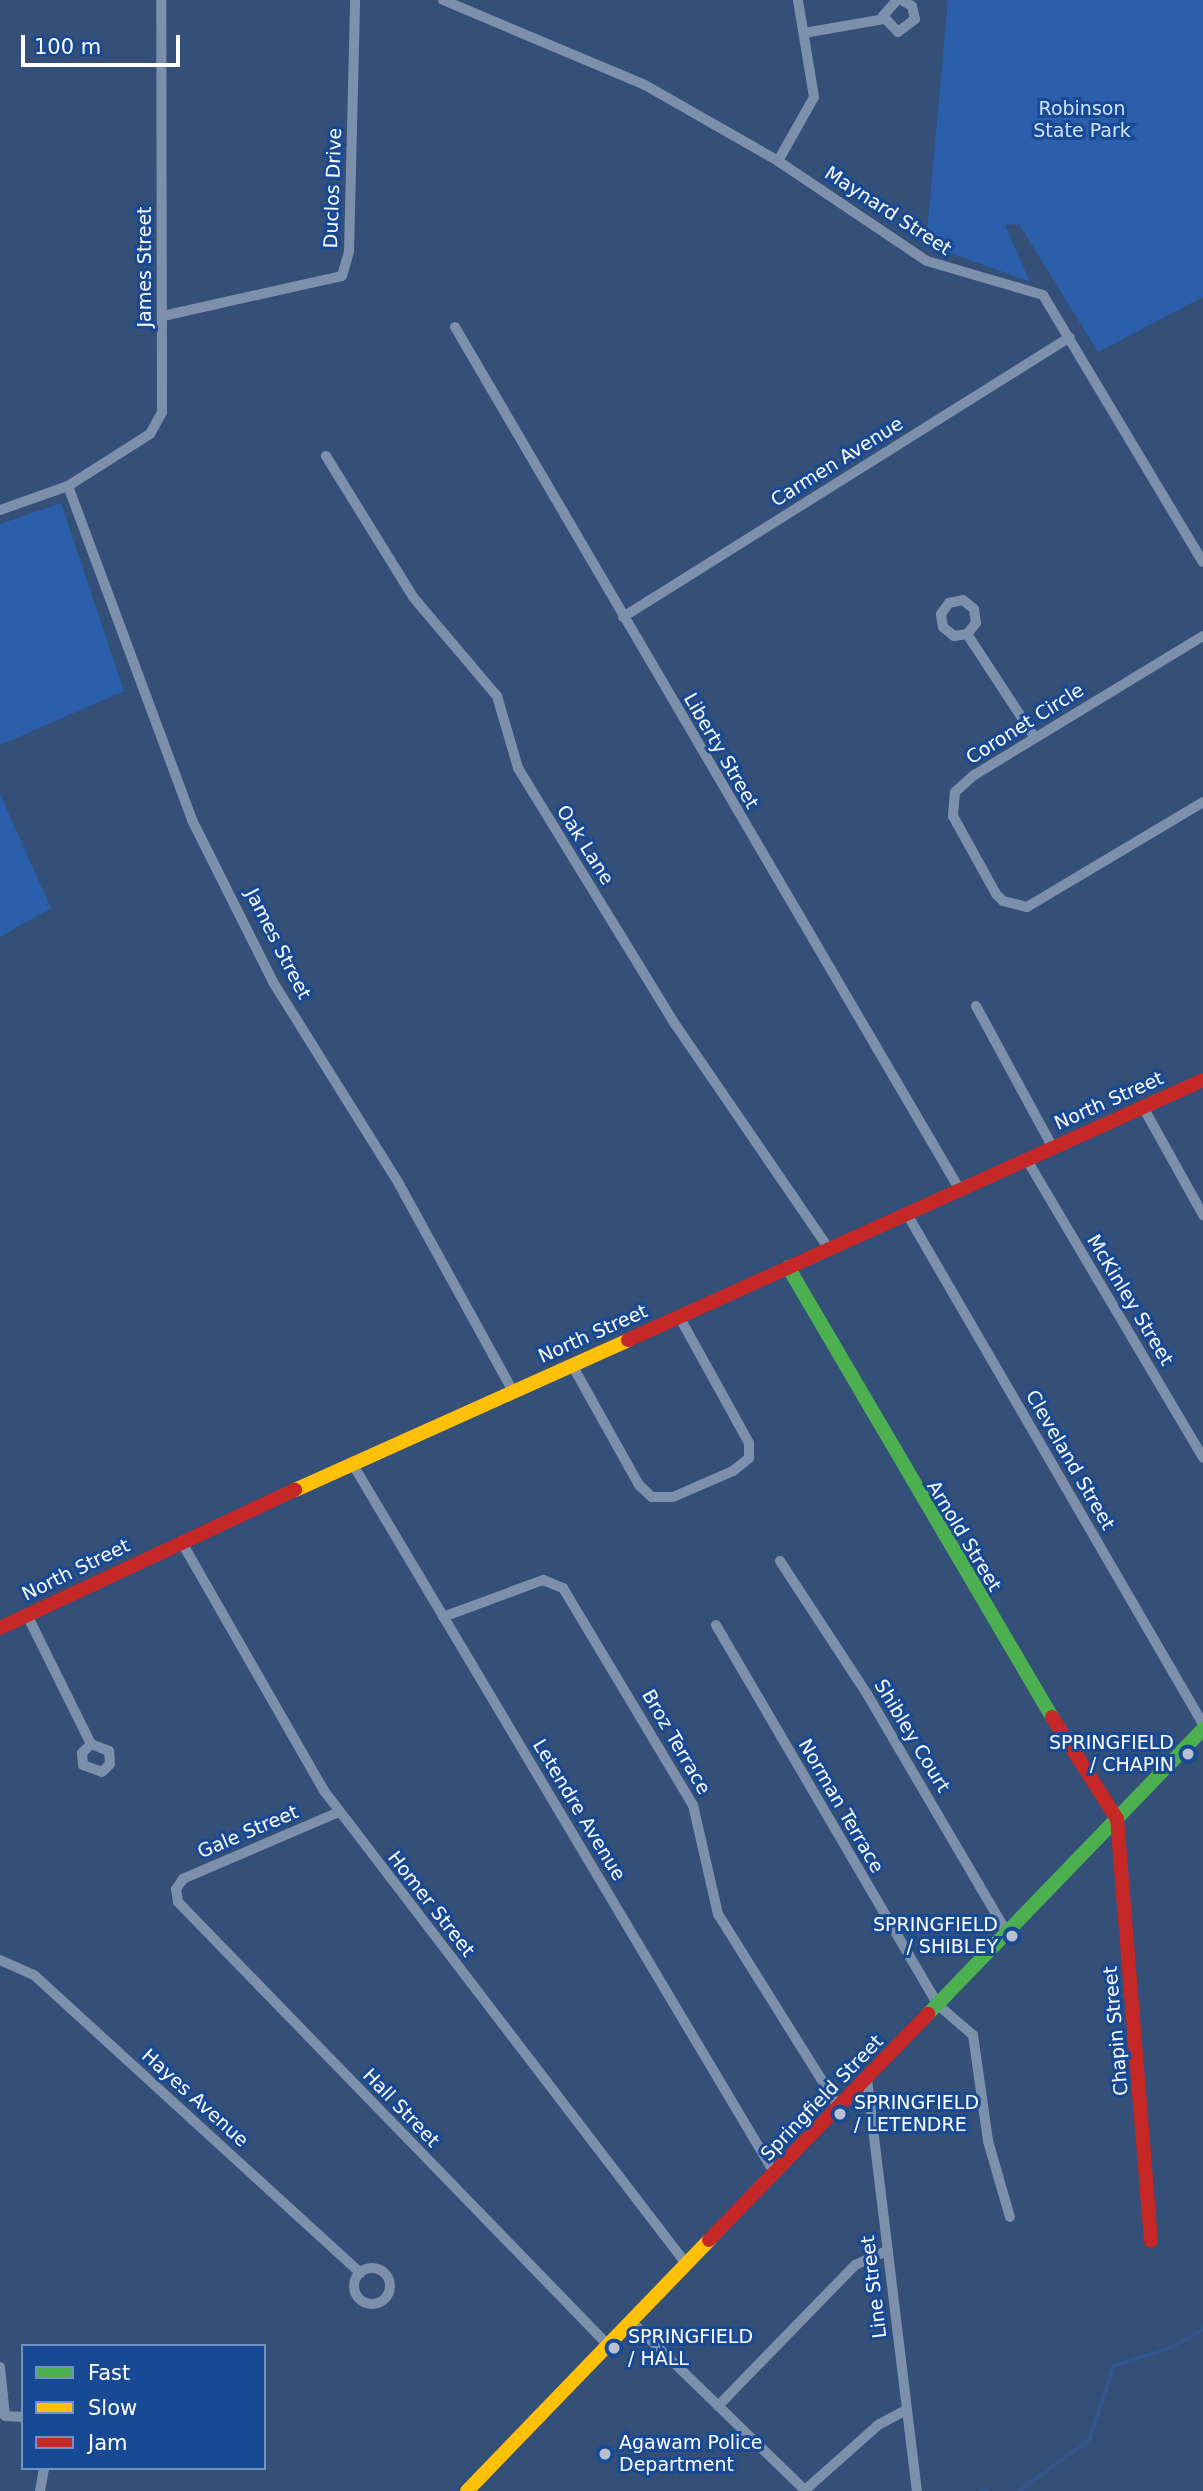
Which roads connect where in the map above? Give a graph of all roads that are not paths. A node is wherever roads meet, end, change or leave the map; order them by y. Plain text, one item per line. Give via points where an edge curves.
1 (161, 0) edge
2 (355, 0) edge
3 (443, 0) edge
4 (798, 0) edge
5 (899, 0) edge
6 (884, 19) junction
7 (804, 33) junction
8 (778, 161) junction
9 (163, 316) junction
10 (455, 327) dead end
11 (1070, 337) junction
12 (326, 456) dead end
13 (68, 486) junction
14 (0, 510) edge
15 (1203, 562) edge
16 (623, 617) junction
17 (967, 634) dead end
18 (1203, 636) edge
19 (1035, 738) junction
20 (1203, 802) edge
21 (976, 1006) dead end
22 (1203, 1080) edge
23 (1143, 1107) junction
24 (1053, 1148) junction
25 (1027, 1160) junction
26 (960, 1190) junction
27 (907, 1214) junction
28 (1203, 1215) edge
29 (829, 1249) junction
30 (788, 1267) junction
31 (679, 1316) junction
32 (572, 1365) junction
33 (513, 1391) junction
34 (1203, 1458) edge
35 (352, 1463) junction
36 (181, 1541) junction
37 (780, 1561) dead end
38 (27, 1615) junction
39 (443, 1617) junction
40 (716, 1625) dead end
41 (0, 1628) edge
42 (1203, 1727) edge
43 (90, 1744) dead end
44 (339, 1812) junction
45 (1117, 1819) junction
46 (176, 1889) joint
47 (1007, 1933) junction
48 (0, 1960) edge
49 (938, 2005) junction
50 (867, 2079) junction
51 (839, 2108) junction
52 (775, 2174) junction
53 (1010, 2217) dead end
54 (1151, 2241) dead end
55 (888, 2250) junction
56 (687, 2265) junction
57 (360, 2273) dead end
58 (632, 2322) junction
59 (609, 2346) junction
60 (0, 2367) edge
61 (718, 2406) junction
62 (906, 2410) junction
63 (2, 2411) edge
64 (21, 2417) edge
65 (44, 2470) edge
66 (40, 2491) edge
67 (467, 2491) edge
68 (805, 2491) edge
69 (917, 2491) edge

1 - 9 street, James Street
2 - 9 street, Duclos Drive via 349,251 342,276
3 - 8 street, Maynard Street via 632,78
4 - 7 street
5 - 6 street via 886,6
5 - 6 street via 914,9 912,25 898,32
6 - 7 street
7 - 8 street via 814,97
8 - 11 street, Maynard Street via 927,261 1043,295
9 - 13 street, James Street via 162,412 150,434
10 - 16 street, Liberty Street
11 - 15 street, Maynard Street
11 - 16 street, Carmen Avenue
12 - 29 street, Oak Lane via 413,597 488,682 509,723 518,768 675,1024
13 - 14 street, James Street
13 - 33 street, James Street via 192,820 273,982 399,1184
16 - 26 street, Liberty Street
17 - 19 street
18 - 19 street, Coronet Circle
19 - 20 street, Coronet Circle via 974,775 955,792 953,802 953,816 971,852 996,894 1014,906 1034,905
21 - 24 street
22 - 23 main road, North Street
23 - 24 main road, North Street
23 - 28 street
24 - 25 main road, North Street
25 - 26 main road, North Street
25 - 34 street, McKinley Street
26 - 27 main road, North Street
27 - 29 main road, North Street
27 - 42 street, Cleveland Street
29 - 30 main road, North Street
30 - 31 main road, North Street
30 - 45 main road, Arnold Street via 1005,1643
31 - 32 main road, North Street
31 - 32 street via 749,1443 749,1458 733,1471 673,1497 652,1497
32 - 33 main road, North Street
33 - 35 main road, North Street
35 - 36 main road, North Street
35 - 39 street, Letendre Avenue
36 - 38 main road, North Street
36 - 44 street, Homer Street
37 - 47 street, Shibley Court via 867,1694
38 - 41 main road, North Street
38 - 43 street
39 - 51 street, Broz Terrace via 543,1580 563,1587 693,1805 718,1914
39 - 52 street, Letendre Avenue
40 - 49 street, Norman Terrace
42 - 45 main road, Springfield Street
44 - 46 street, Gale Street via 183,1879
44 - 56 street, Homer Street
45 - 47 main road, Springfield Street
45 - 54 main road, Chapin Street
46 - 59 street, Hall Street via 187,1914
47 - 49 main road, Springfield Street
48 - 57 street, Hayes Avenue via 34,1975
49 - 50 main road, Springfield Street
49 - 53 street, Norman Terrace via 975,2040 988,2141
50 - 51 main road, Springfield Street
50 - 55 street, Line Street
51 - 52 main road, Springfield Street
52 - 56 main road, Springfield Street
55 - 61 street via 855,2265
55 - 62 street, Line Street
56 - 58 main road, Springfield Street
58 - 59 main road, Springfield Street
58 - 61 street
59 - 67 main road, Springfield Street
60 - 63 street
61 - 68 street
62 - 68 street via 878,2424
62 - 69 street, Line Street
63 - 64 street via 5,2416
65 - 66 street

